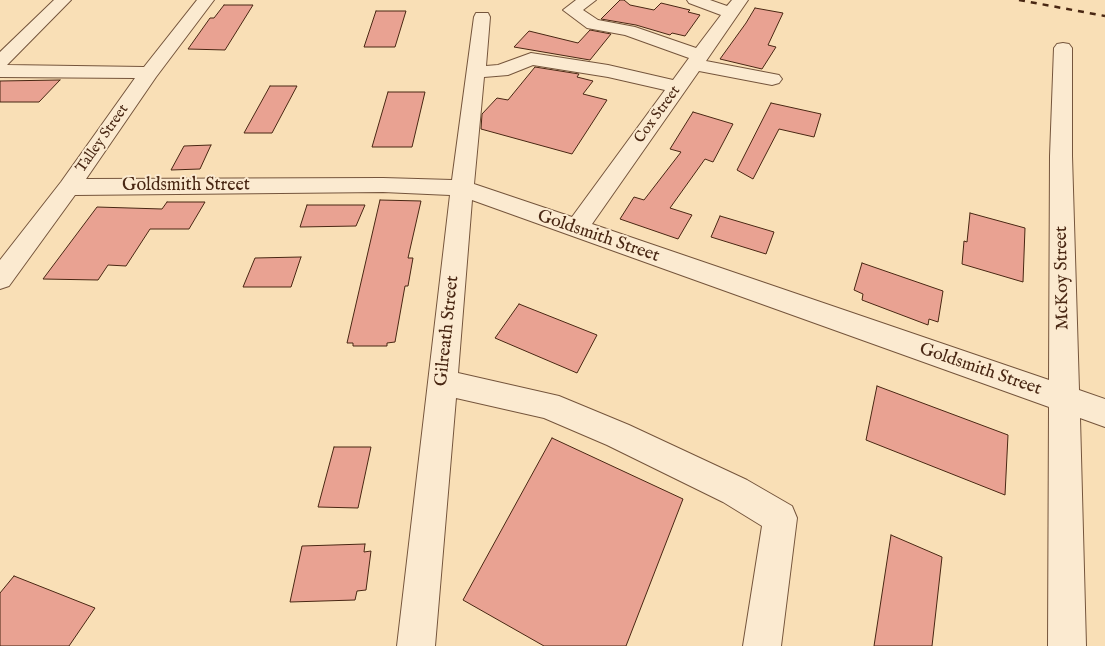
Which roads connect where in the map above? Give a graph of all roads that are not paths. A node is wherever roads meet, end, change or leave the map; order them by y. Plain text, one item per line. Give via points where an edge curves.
1 (63, 0) edge
2 (206, 0) edge
3 (588, 0) edge
4 (695, 0) edge
5 (735, 6) edge
6 (482, 17) dead end
7 (1063, 48) dead end
8 (697, 60) junction
9 (0, 62) edge
10 (0, 71) edge
11 (476, 72) junction
12 (149, 73) junction
13 (772, 78) dead end
14 (678, 87) junction
15 (70, 187) junction
16 (462, 188) junction
17 (576, 230) junction
18 (0, 279) edge
19 (442, 385) junction
20 (1066, 399) junction
21 (1105, 413) edge
22 (416, 646) edge
23 (762, 646) edge
24 (1067, 646) edge

1 - 9 street
2 - 12 street, Talley Street
3 - 8 street via 571,10 593,24 629,31
4 - 5 street
5 - 8 street, Cox Street
6 - 11 street, Gilreath Street
7 - 20 street, McKoy Street via 1061,156
8 - 13 street
8 - 14 street, Cox Street
10 - 12 street
11 - 14 street via 501,71 531,59 608,71
11 - 16 street, Gilreath Street
12 - 15 street, Talley Street
14 - 17 street, Cox Street
15 - 16 street, Goldsmith Street via 383,185
15 - 18 street, Talley Street
16 - 17 street, Goldsmith Street
16 - 19 street, Gilreath Street
17 - 20 street, Goldsmith Street
19 - 22 street, Gilreath Street
19 - 23 street via 462,386 548,405 735,491 780,518
20 - 21 street, Goldsmith Street
20 - 24 street, McKoy Street

